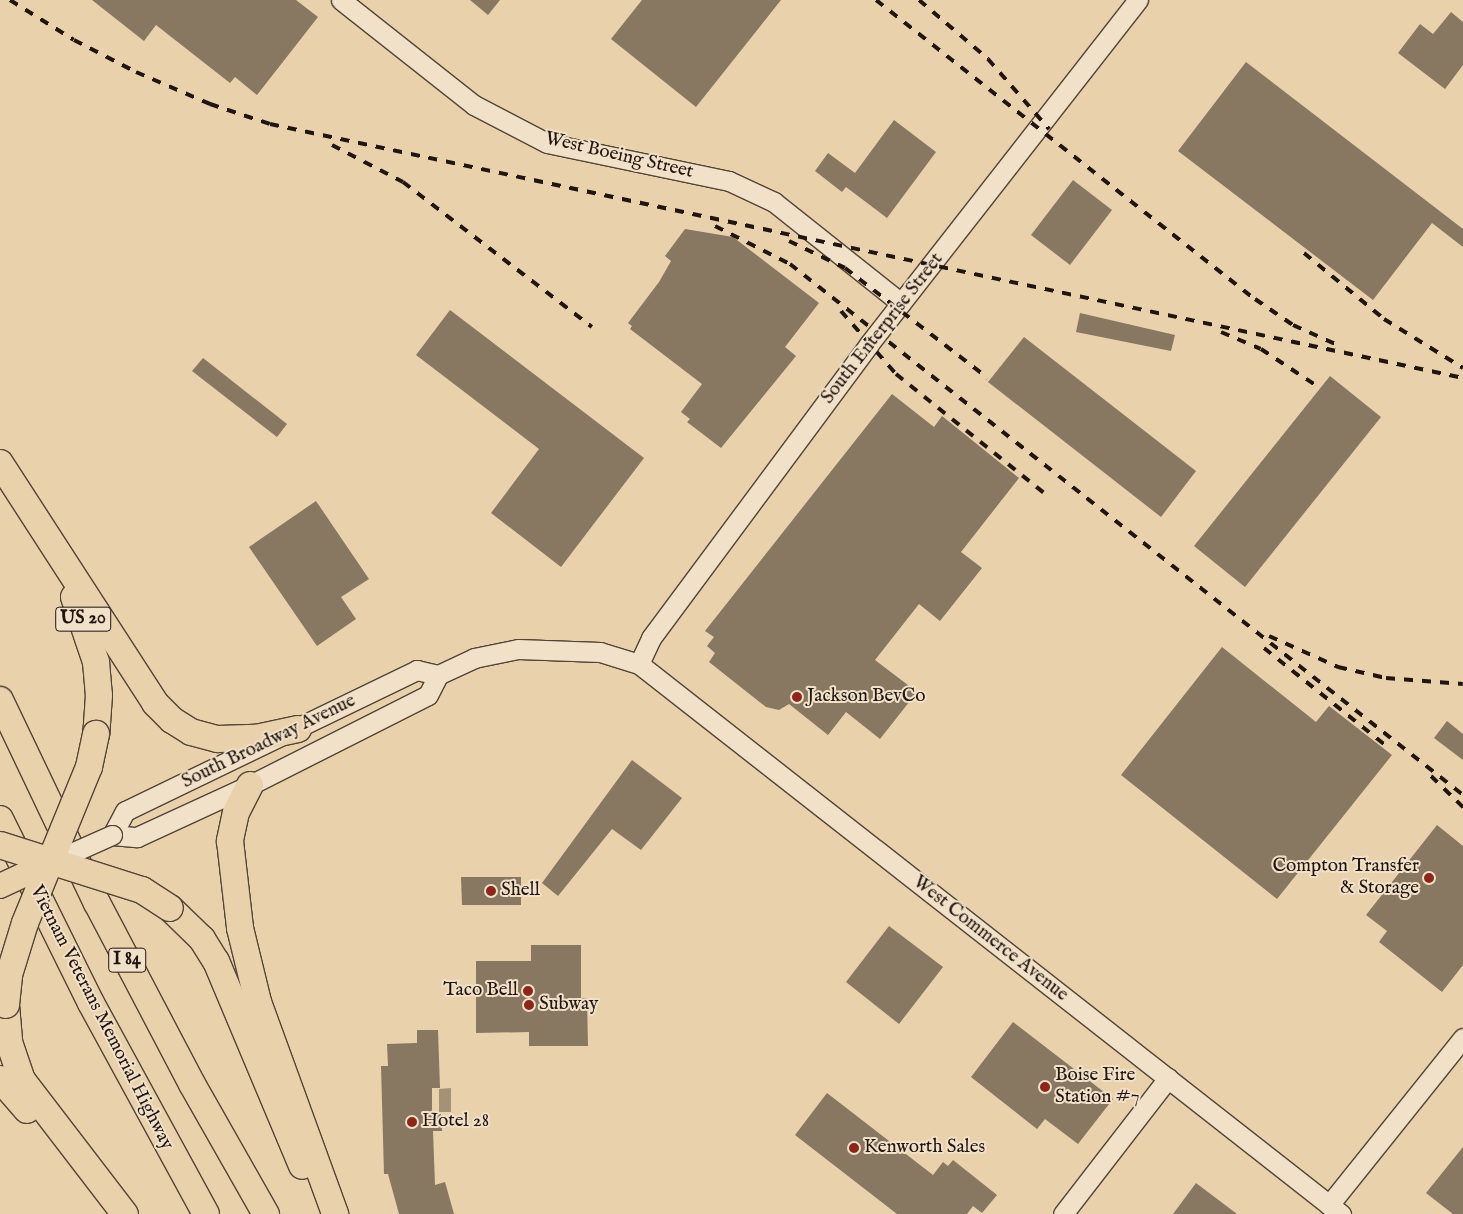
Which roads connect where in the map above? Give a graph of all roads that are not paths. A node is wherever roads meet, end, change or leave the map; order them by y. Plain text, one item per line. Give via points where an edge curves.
1 (341, 0) edge
2 (1138, 0) edge
3 (901, 303) junction
4 (0, 463) edge
5 (34, 513) junction
6 (639, 664) junction
7 (438, 675) junction
8 (0, 700) edge
9 (298, 729) junction
10 (250, 785) junction
11 (0, 819) edge
12 (112, 835) junction
13 (0, 845) edge
14 (49, 863) junction
15 (0, 886) edge
16 (1463, 1038) edge
17 (1168, 1078) junction
18 (0, 1079) edge
19 (1335, 1210) edge
20 (119, 1214) edge
21 (125, 1214) edge
22 (206, 1214) edge
23 (266, 1214) edge
24 (325, 1214) edge
25 (335, 1214) edge
26 (1063, 1214) edge

1 - 3 street, West Boeing Street via 474,105 547,142 729,181 774,202
2 - 3 street, South Enterprise Street
3 - 6 street, South Enterprise Street via 651,638
4 - 5 highway, US 20
5 - 9 highway via 155,703 172,720 191,732 218,739 256,738
5 - 14 highway, US 20, bridge via 89,632 99,695 89,767
6 - 7 street via 600,652 518,648 474,658
6 - 17 street, West Commerce Avenue
7 - 9 street, South Broadway Avenue via 417,670
7 - 10 street, South Broadway Avenue via 428,694
8 - 23 highway, I 84 via 97,902 192,1084
9 - 12 street, South Broadway Avenue via 125,811
10 - 12 street, South Broadway Avenue via 137,836
10 - 25 highway via 236,812 230,841 240,928 258,1002
11 - 22 highway, Vietnam Veterans Memorial Highway / I 84 via 91,1003
12 - 14 street, South Broadway Avenue, bridge
13 - 14 highway, bridge
14 - 15 main road, South Broadway Avenue, bridge
14 - 21 highway, bridge via 9,975 6,1006 9,1042 22,1080
14 - 24 highway, bridge via 142,890 170,908 202,939 216,961 298,1160
16 - 19 street
17 - 19 street, West Commerce Avenue
17 - 26 street
18 - 20 highway

